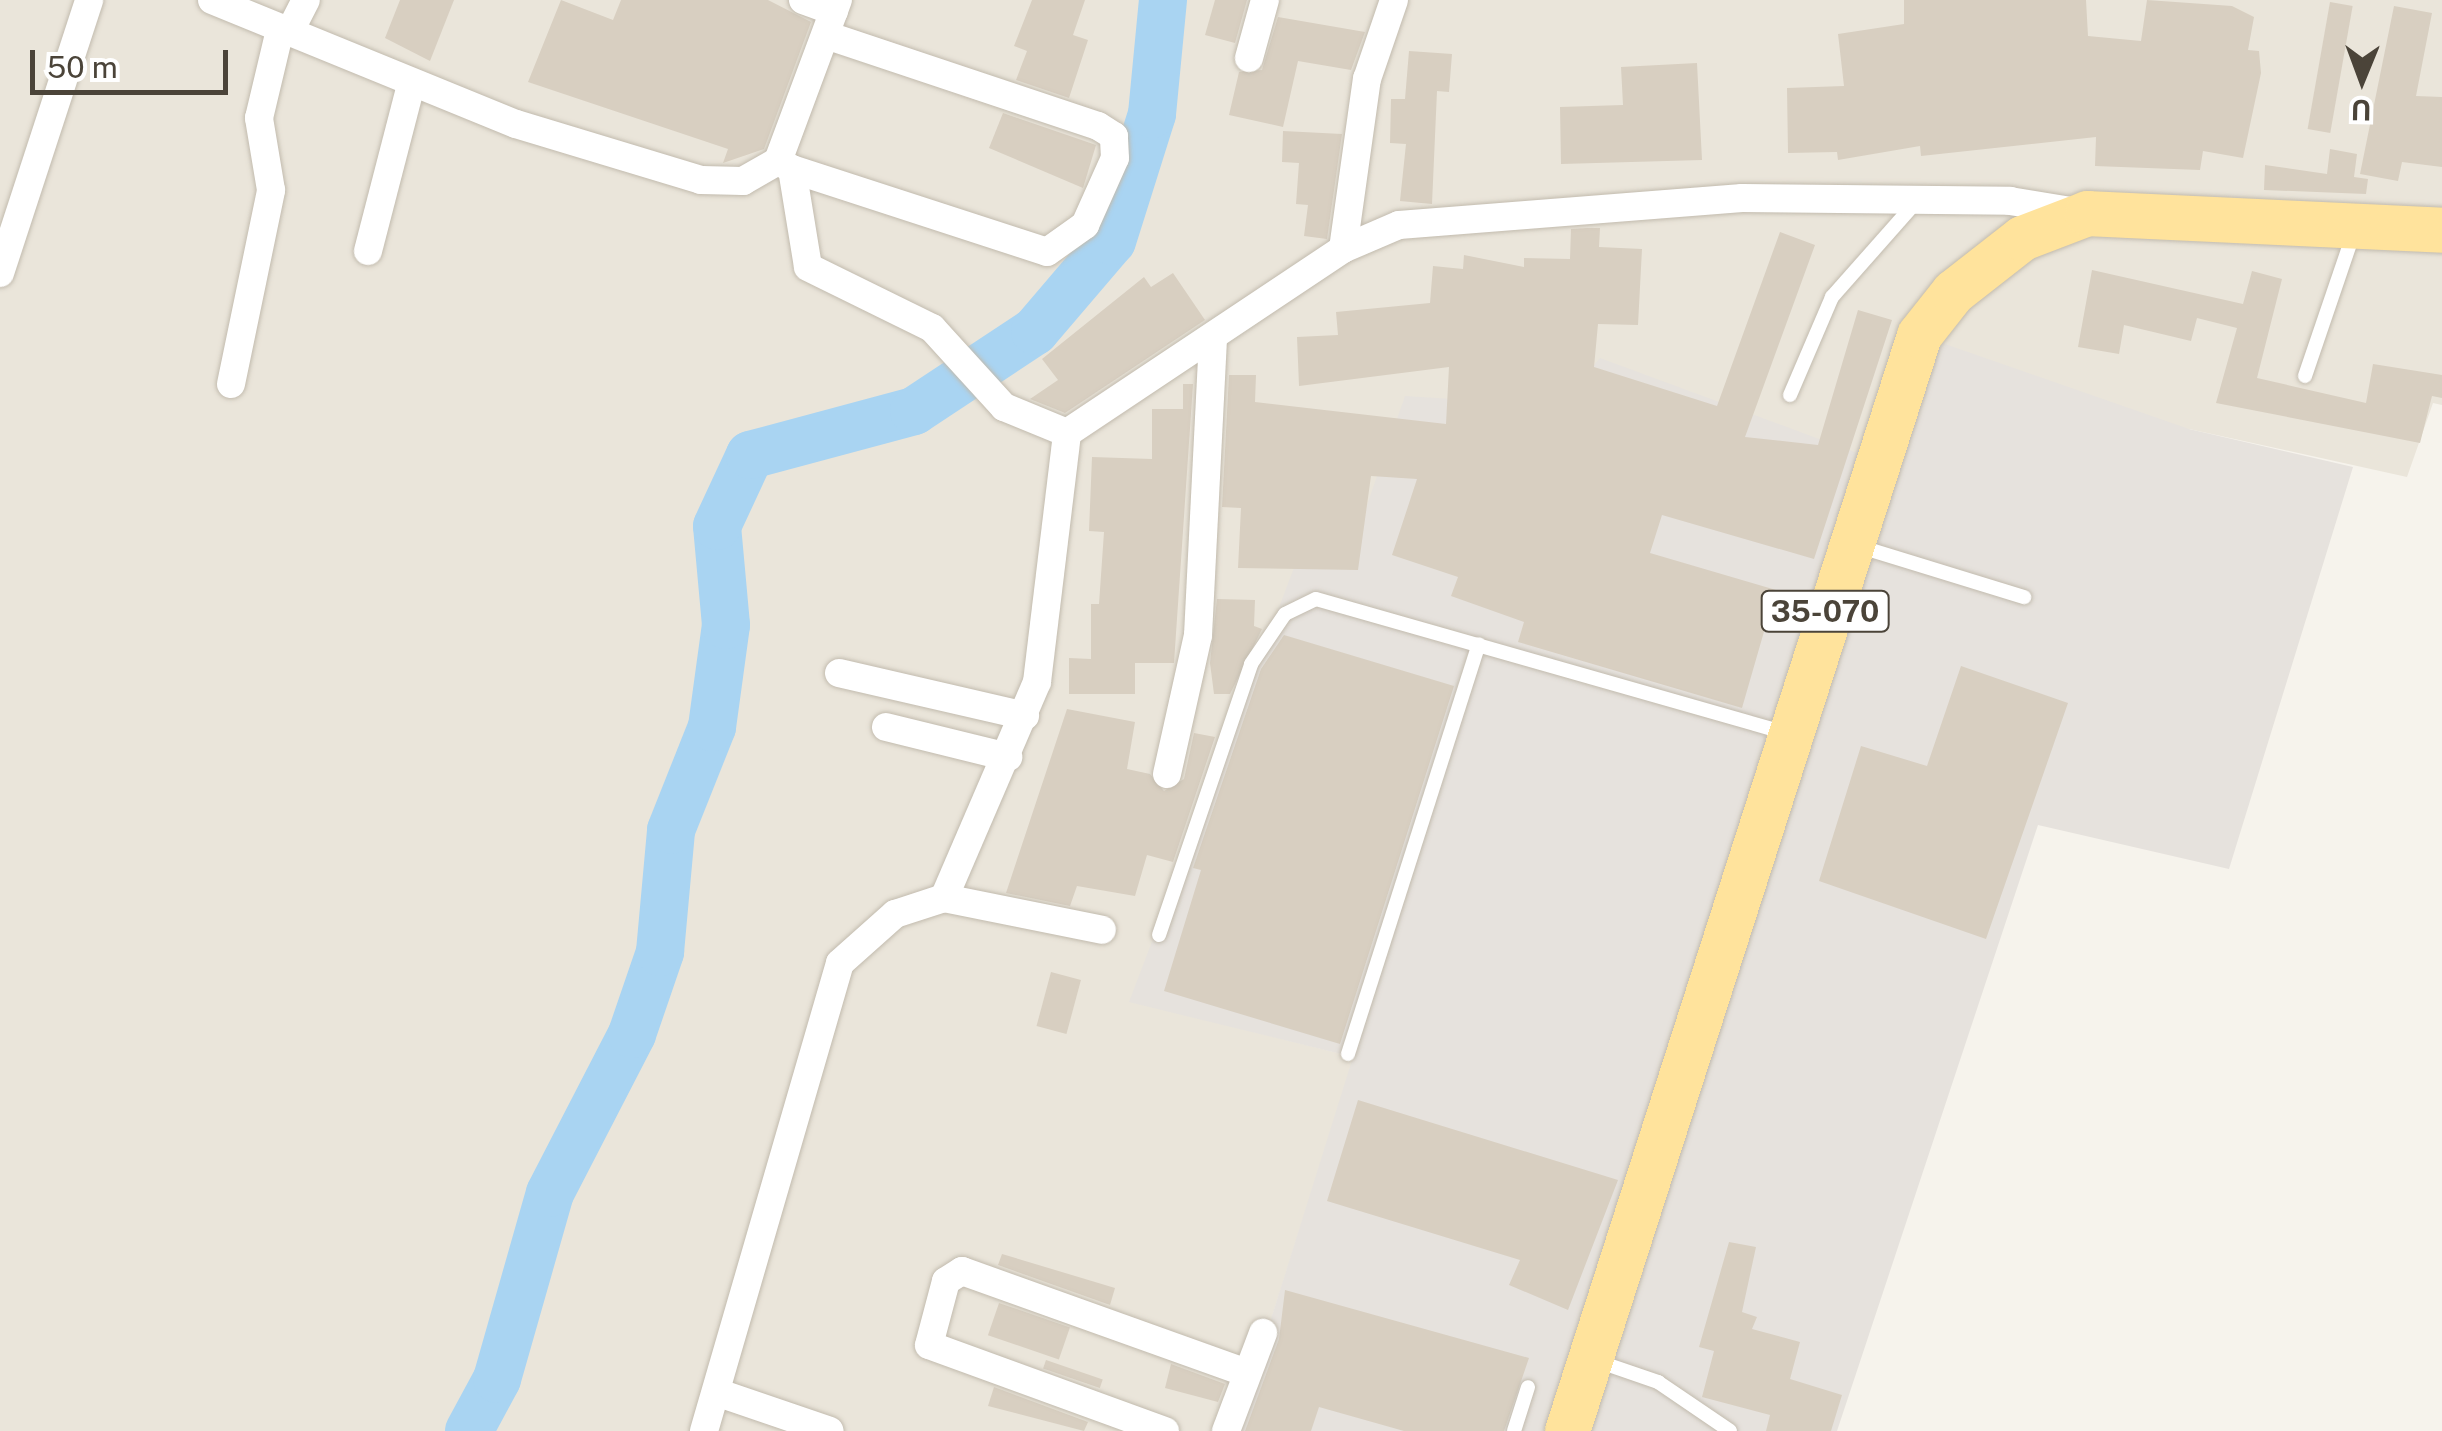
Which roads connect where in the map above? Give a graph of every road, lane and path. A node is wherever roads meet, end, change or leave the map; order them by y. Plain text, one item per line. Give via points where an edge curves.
1 (88, 0) edge
2 (212, 0) edge
3 (306, 0) edge
4 (803, 0) edge
5 (1265, 0) edge
6 (1394, 0) edge
7 (832, 15) edge
8 (284, 32) junction
9 (1250, 58) dead end
10 (411, 86) junction
11 (785, 165) junction
12 (1920, 198) junction
13 (2088, 213) junction
14 (2442, 230) edge
15 (2355, 231) junction
16 (1343, 249) junction
17 (368, 251) dead end
18 (0, 273) edge
19 (1213, 340) junction
20 (2304, 376) dead end
21 (231, 384) dead end
22 (1790, 395) dead end
23 (1067, 433) junction
24 (1848, 544) junction
25 (2024, 597) dead end
26 (1479, 644) junction
27 (838, 672) dead end
28 (1024, 716) junction
29 (886, 727) dead end
30 (1785, 732) junction
31 (1008, 757) junction
32 (1167, 774) dead end
33 (944, 898) junction
34 (1102, 930) dead end
35 (1160, 935) dead end
36 (1348, 1054) dead end
37 (1263, 1333) dead end
38 (1592, 1359) junction
39 (1247, 1373) junction
40 (1528, 1387) dead end
41 (716, 1392) junction
42 (704, 1431) edge
43 (830, 1431) edge
44 (1165, 1431) edge
45 (1226, 1431) edge
46 (1514, 1431) edge
47 (1568, 1431) edge
48 (1730, 1431) edge

1 - 18 street
2 - 8 street
3 - 8 street
4 - 7 street
5 - 9 street
6 - 16 street via 1368,75
7 - 11 street
7 - 11 street via 1098,126 1114,136 1115,158 1085,225 1047,252
8 - 10 street
8 - 21 street via 259,118 271,190
10 - 11 street via 701,180 743,180
10 - 17 street
11 - 23 street via 808,267 932,328 1004,407
12 - 13 street
12 - 16 street via 1474,214 1399,225
12 - 22 lane via 1832,297
13 - 15 main road, 35-070 via 2148,210
13 - 24 main road, 35-070 via 2022,238 1952,292 1919,335
14 - 15 main road, 35-070
15 - 20 lane
16 - 19 street
19 - 23 street
19 - 32 street via 1198,634
23 - 28 street via 1045,642
24 - 25 lane
24 - 30 main road, 35-070
26 - 30 lane
26 - 35 lane via 1316,599 1285,614 1251,664
26 - 36 lane
27 - 28 street
28 - 31 street
29 - 31 street
30 - 38 main road, 35-070
31 - 33 street
33 - 34 street
33 - 41 street via 882,922 840,963
37 - 39 street
38 - 47 main road, 35-070
38 - 48 lane via 1658,1382
39 - 44 street via 962,1271 946,1281 929,1346
39 - 45 street
40 - 46 lane
41 - 42 street
41 - 43 street

